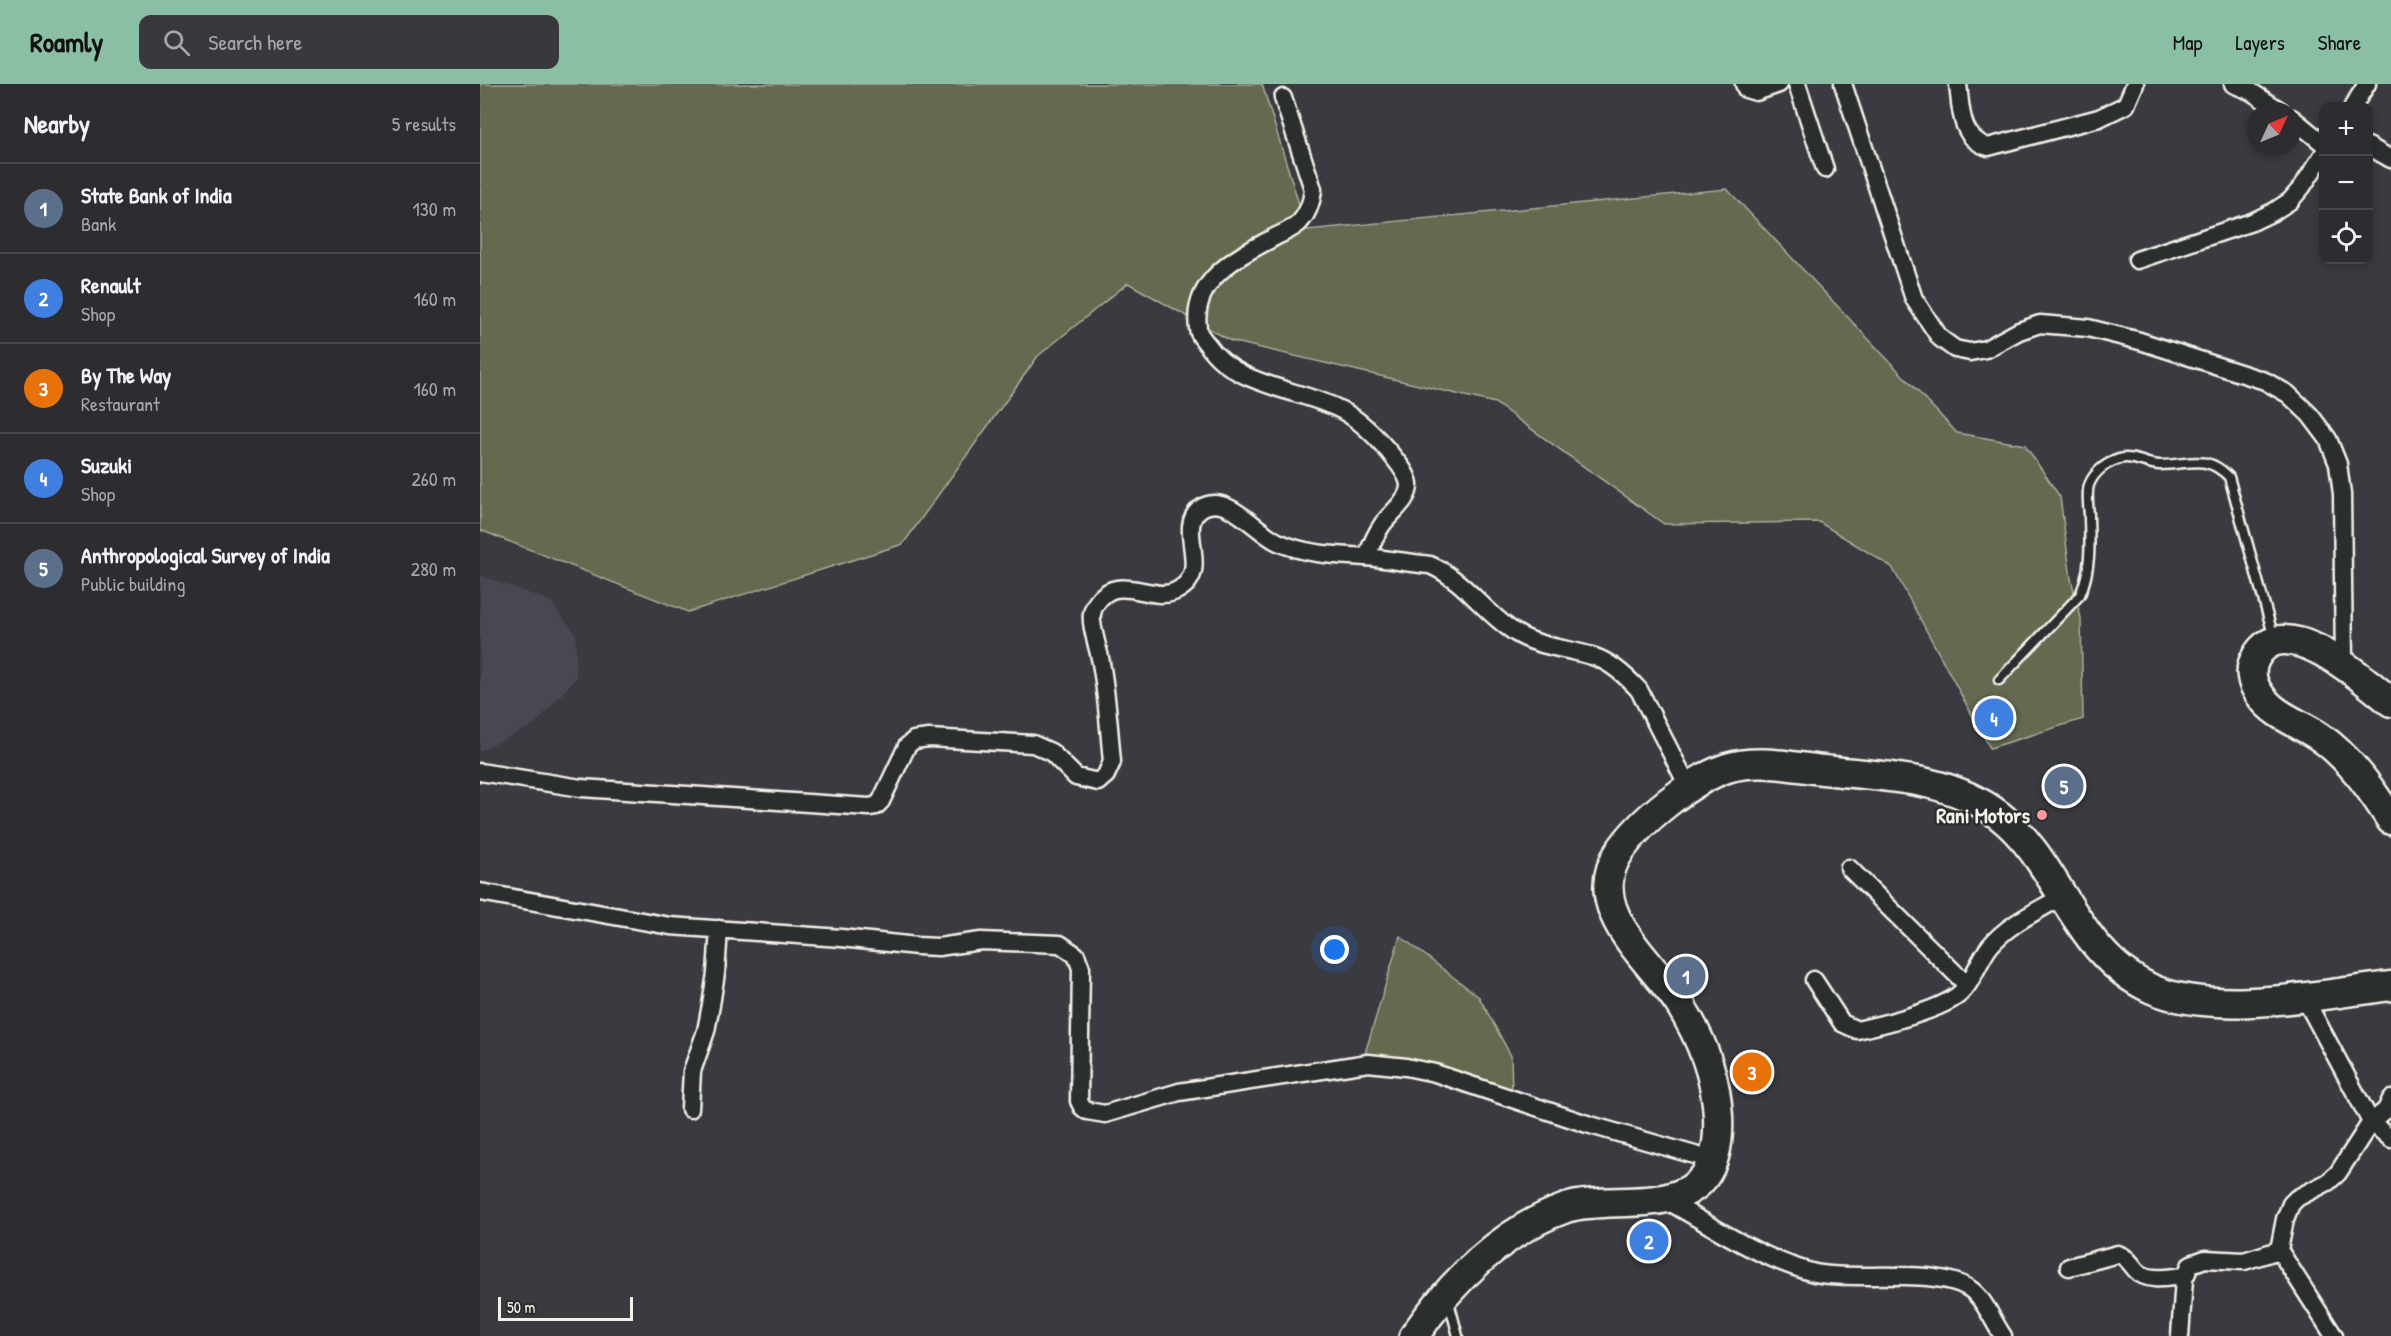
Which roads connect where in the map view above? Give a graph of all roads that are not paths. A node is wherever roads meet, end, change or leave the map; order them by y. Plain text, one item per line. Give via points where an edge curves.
1 (1744, 84) edge
2 (1779, 84) edge
3 (1797, 84) edge
4 (1843, 84) edge
5 (1958, 84) edge
6 (2135, 84) edge
7 (2233, 84) edge
8 (2367, 84) edge
9 (1283, 98) dead end
10 (2268, 102) edge
11 (2356, 102) edge
12 (2301, 125) edge
13 (2319, 140) edge
14 (2373, 149) edge
15 (2322, 156) edge
16 (2391, 159) edge
17 (1825, 169) dead end
18 (2137, 260) dead end
19 (1367, 557) junction
20 (2275, 642) junction
21 (2344, 664) junction
22 (1999, 680) dead end
23 (2391, 702) edge
24 (480, 772) edge
25 (1689, 788) junction
26 (2391, 820) edge
27 (1849, 868) dead end
28 (480, 892) edge
29 (2061, 897) junction
30 (719, 929) junction
31 (1814, 980) dead end
32 (1967, 985) junction
33 (2391, 986) edge
34 (2305, 999) junction
35 (2391, 1099) edge
36 (690, 1109) dead end
37 (2371, 1122) junction
38 (2391, 1139) edge
39 (1712, 1160) junction
40 (1664, 1199) junction
41 (2279, 1250) junction
42 (2069, 1267) dead end
43 (2185, 1276) junction
44 (1447, 1294) junction
45 (1414, 1336) edge
46 (1458, 1336) edge
47 (2003, 1336) edge
48 (2180, 1336) edge
49 (2334, 1336) edge

1 - 2 street via 1746,89 1756,92
3 - 17 street
4 - 21 street via 1914,299 1940,338 1955,349 1986,349 2040,324 2088,328 2265,381 2288,394 2310,415 2328,439 2338,464
5 - 6 street via 1968,134 1976,143 1988,147 2099,118 2126,105
7 - 10 street
8 - 11 street
9 - 19 street via 1313,189 1312,204 1298,224 1218,272 1202,293 1198,330 1211,351 1229,367 1348,414 1402,468 1409,484 1406,496 1372,540
12 - 13 street
14 - 16 street
15 - 18 street via 2290,201 2273,212
19 - 24 street via 1299,550 1265,535 1225,505 1210,504 1200,509 1193,518 1191,544 1195,563 1193,576 1186,585 1168,594 1116,589 1104,594 1091,615 1101,662 1112,762 1106,776 1098,782 1076,777 1051,752 1033,744 928,738 914,740 907,746 880,801 869,807 581,788
19 - 25 street via 1430,565 1446,572 1497,620 1518,634 1546,646 1597,657 1627,677 1639,690
20 - 21 highway via 2289,639 2305,643
20 - 22 lane via 2229,477 2219,466 2205,461 2158,465 2120,459 2096,473 2088,487 2089,564 2080,595
20 - 26 highway via 2256,657 2252,669 2252,682 2261,697 2337,751 2357,771
21 - 23 highway
25 - 29 highway via 1731,766 1756,764 1935,784 1962,793 2002,817 2039,860
25 - 39 highway via 1618,853 1609,875 1608,898 1616,920 1679,1003 1700,1042 1718,1110 1719,1132
27 - 32 street
28 - 30 street via 670,927
29 - 32 street via 2005,930 1979,960
29 - 34 highway via 2107,959 2154,990 2207,1001
30 - 36 street via 711,1005 692,1071
30 - 39 street via 938,947 981,941 1060,944 1076,955 1081,968 1079,1101 1087,1111 1105,1114 1179,1092 1368,1063 1435,1073 1587,1124
31 - 32 street via 1842,1023 1857,1030 1947,1002
33 - 34 highway
34 - 37 street
35 - 37 street via 2386,1110
37 - 38 street
37 - 41 street via 2338,1173 2291,1204
39 - 40 highway via 1695,1186
40 - 44 highway via 1571,1206 1545,1216 1482,1259
40 - 47 street via 1776,1259 1813,1273 1903,1274 1955,1283 1975,1292
41 - 43 street via 2244,1261 2205,1259 2192,1264
41 - 49 street
42 - 43 street via 2118,1254 2145,1276
43 - 48 street
44 - 45 highway
44 - 46 lane

